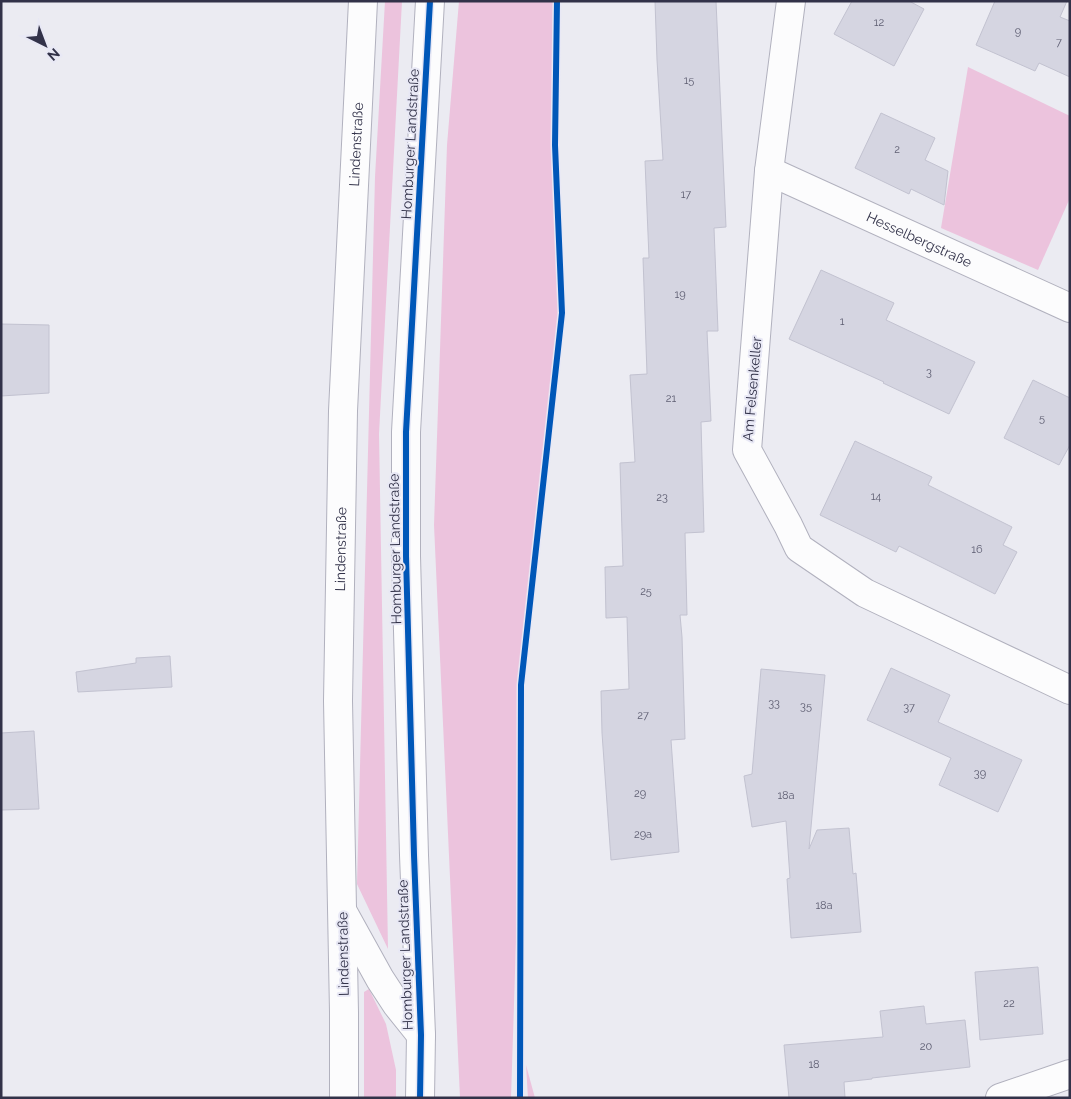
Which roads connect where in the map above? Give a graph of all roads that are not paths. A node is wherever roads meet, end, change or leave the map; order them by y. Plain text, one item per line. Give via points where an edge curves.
1 (363, 1) edge
2 (430, 1) edge
3 (790, 1) edge
4 (769, 171) junction
5 (1070, 308) edge
6 (1070, 690) edge
7 (342, 910) junction
8 (420, 1035) junction
9 (1070, 1074) edge
10 (344, 1098) edge
11 (420, 1098) edge
12 (1000, 1098) edge

1 - 7 street, Lindenstraße via 343,420 338,702
2 - 8 street, Homburger Landstraße via 406,432 406,566
3 - 4 street, Am Felsenkeller
4 - 5 street, Hesselbergstraße
4 - 6 street, Am Felsenkeller via 747,450 799,548 865,593
7 - 8 street via 380,979
7 - 10 street, Lindenstraße
8 - 11 street, Homburger Landstraße
9 - 12 street

